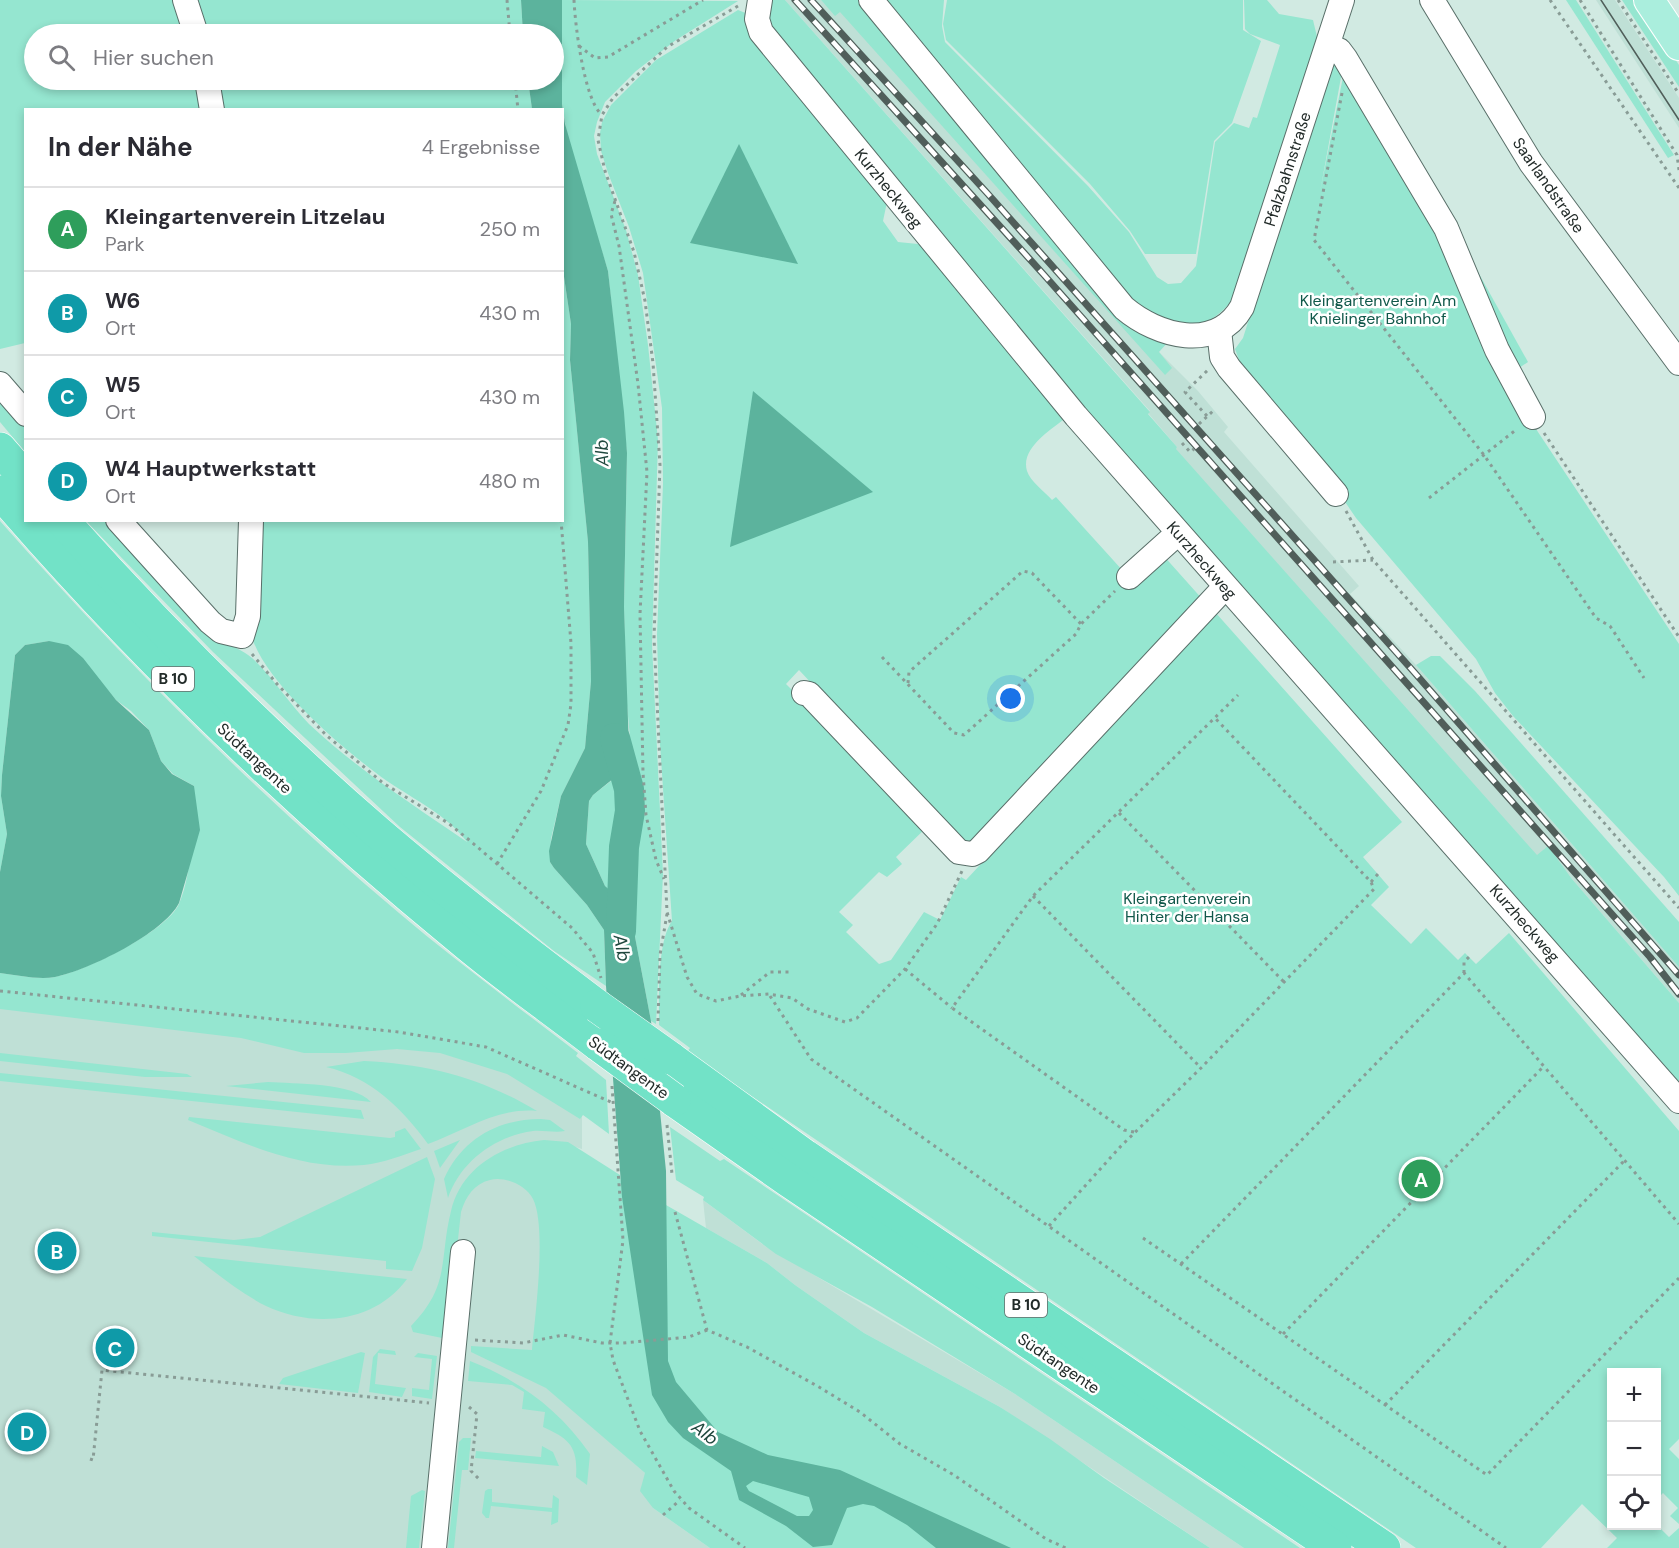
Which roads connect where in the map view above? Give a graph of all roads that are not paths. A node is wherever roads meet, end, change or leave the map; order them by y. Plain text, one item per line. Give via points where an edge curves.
1 (185, 0) edge
2 (871, 0) edge
3 (1342, 0) edge
4 (1432, 0) edge
5 (750, 3) edge
6 (1661, 10) edge
7 (193, 24) edge
8 (1679, 45) edge
9 (1328, 47) junction
10 (209, 90) edge
11 (212, 108) edge
12 (1219, 330) junction
13 (1679, 361) edge
14 (0, 384) edge
15 (24, 412) edge
16 (1533, 417) road end
17 (0, 449) edge
18 (24, 477) edge
19 (0, 492) edge
20 (1336, 494) road end
21 (24, 519) edge
22 (27, 522) edge
23 (64, 522) edge
24 (120, 522) edge
25 (251, 522) edge
26 (1178, 533) junction
27 (1129, 577) road end
28 (1225, 587) junction
29 (804, 693) dead end
30 (1679, 1101) edge
31 (463, 1252) dead end
32 (434, 1548) edge
33 (1335, 1548) edge
34 (1384, 1548) edge

1 - 7 street
2 - 12 street via 1124,308 1161,332 1197,335
3 - 9 street, Pfalzbahnstraße
4 - 13 street, Saarlandstraße via 1536,170
5 - 26 street, Kurzheckweg via 761,32 1076,416
6 - 8 main road
9 - 12 street, Pfalzbahnstraße via 1242,307
9 - 16 street via 1339,50 1348,62 1446,228 1497,350
10 - 11 street
12 - 20 street via 1222,357 1229,368
14 - 15 street
17 - 18 highway
19 - 21 highway, Südtangente / B 10, bridge
22 - 33 highway, Südtangente / B 10, bridge via 133,639 252,756 463,942 599,1045 671,1110 798,1186
23 - 34 highway, Südtangente / B 10, bridge via 268,733 479,917 599,993 670,1058 805,1156
24 - 25 street via 210,622 221,631 242,636 248,616
26 - 27 street
26 - 28 street, Kurzheckweg
28 - 29 street via 972,854 959,852
28 - 30 street, Kurzheckweg
31 - 32 street

